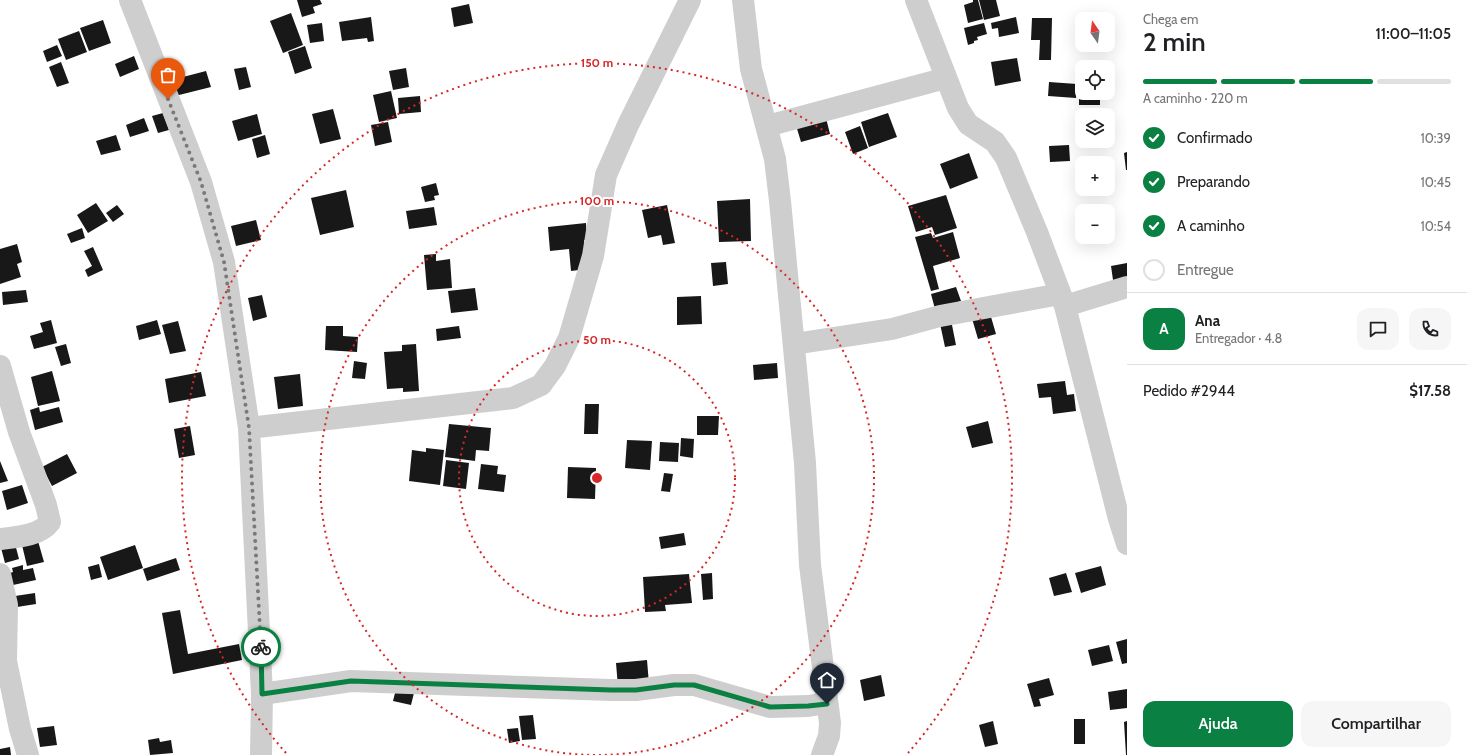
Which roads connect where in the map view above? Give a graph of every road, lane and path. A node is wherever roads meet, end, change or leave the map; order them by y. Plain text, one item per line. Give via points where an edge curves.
1 (130, 0) edge
2 (690, 0) edge
3 (743, 0) edge
4 (916, 0) edge
5 (946, 78) junction
6 (767, 126) junction
7 (1127, 287) edge
8 (1062, 300) junction
9 (794, 344) junction
10 (0, 366) edge
11 (249, 428) junction
12 (0, 540) edge
13 (1127, 544) edge
14 (0, 574) edge
15 (262, 694) junction
16 (827, 704) junction
17 (28, 755) edge
18 (261, 755) edge
19 (822, 755) edge

1 - 11 street via 201,182 224,262
2 - 11 street via 606,175 592,256 569,338 555,366 541,385 514,398
3 - 6 street via 751,69
4 - 5 street
5 - 6 street
5 - 8 street via 958,108 968,124 995,142 1006,158
6 - 9 street via 775,159
7 - 8 street
8 - 9 street via 940,316 892,329
8 - 13 street
9 - 16 street via 805,463 810,565
10 - 12 street via 50,522 38,531
11 - 15 street
14 - 17 street via 7,605 6,661
15 - 16 street via 351,681 611,690 694,685 770,707
15 - 18 street
16 - 19 street via 830,736

